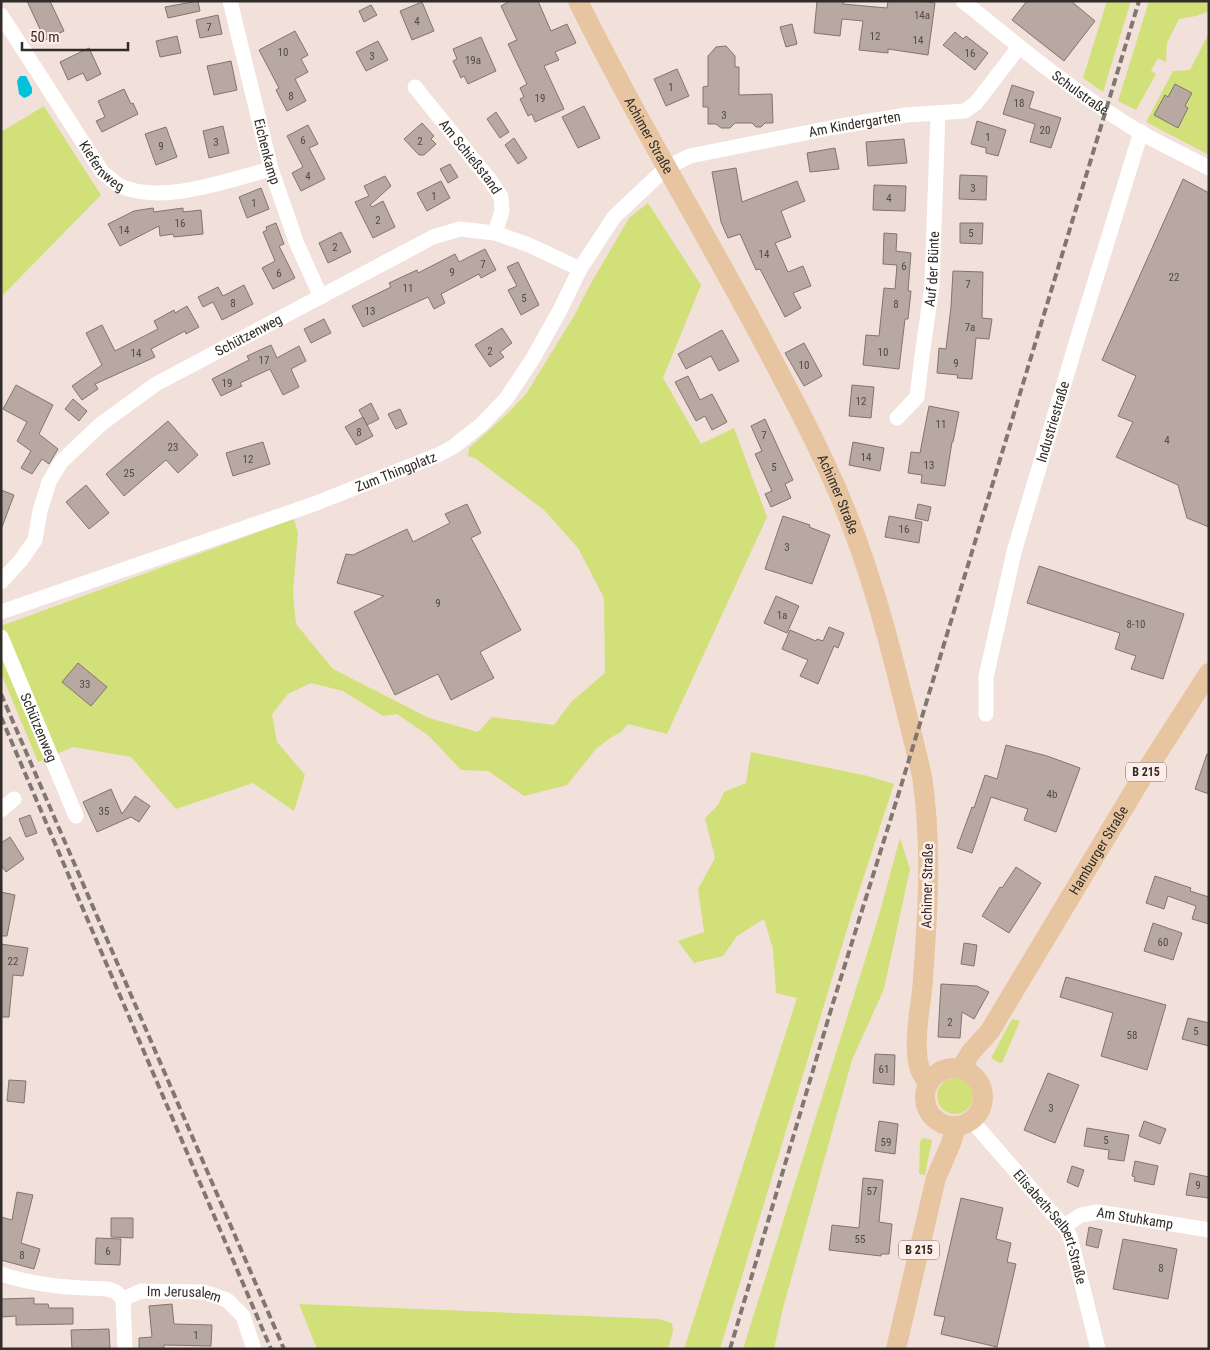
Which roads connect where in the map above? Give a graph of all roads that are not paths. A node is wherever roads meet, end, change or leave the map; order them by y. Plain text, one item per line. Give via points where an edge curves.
1 (230, 1) edge
2 (578, 1) edge
3 (963, 1) edge
4 (1, 15) edge
5 (1019, 46) junction
6 (415, 87) dead end
7 (938, 113) junction
8 (1141, 132) junction
9 (271, 168) junction
10 (666, 168) junction
11 (1209, 168) edge
12 (495, 233) junction
13 (580, 269) junction
14 (321, 297) junction
15 (897, 418) dead end
16 (1, 582) edge
17 (1, 612) edge
18 (1, 637) edge
19 (1209, 673) edge
20 (986, 714) dead end
21 (14, 799) dead end
22 (1, 810) edge
23 (76, 816) dead end
24 (968, 1073) junction
25 (934, 1076) junction
26 (955, 1123) junction
27 (1064, 1226) junction
28 (1209, 1230) edge
29 (1, 1274) edge
30 (123, 1299) junction
31 (125, 1349) edge
32 (254, 1349) edge
33 (896, 1349) edge
34 (1098, 1349) edge

1 - 9 street, Eichenkamp
2 - 10 main road, Achimer Straße
3 - 5 street, Schulstraße
4 - 9 street, Kiefernweg via 102,172 119,186 156,194 200,187
5 - 7 street, Am Kindergarten via 976,103 965,111
5 - 8 street, Schulstraße via 1088,98
6 - 12 street, Am Schießstand via 501,196 502,211
7 - 10 street, Am Kindergarten via 835,127 690,156
7 - 15 street, Auf der Bünte via 932,285 917,397
8 - 11 street, Schulstraße
8 - 20 street, Industriestraße via 1014,552 986,677
9 - 14 street, Eichenkamp via 297,244
10 - 13 street, Zum Thingplatz via 614,216
10 - 25 main road, Achimer Straße via 805,421 845,507 879,604 922,776 927,810 927,909 917,1038 918,1064 924,1079
12 - 13 street, Schützenweg
12 - 14 street, Schützenweg via 460,229 434,237
13 - 17 street, Zum Thingplatz via 532,360 506,399 453,447 314,504
14 - 16 street, Schützenweg via 156,384 101,424 61,462 49,482 35,540
18 - 23 street, Schützenweg
19 - 24 main road, Hamburger Straße / B 215 via 1144,774 990,1031 971,1052
21 - 22 street
24 - 25 main road via 954,1067
24 - 26 main road via 983,1094 982,1105 978,1114
25 - 26 main road via 925,1098 927,1104 932,1115
26 - 27 street, Elisabeth-Selbert-Straße
26 - 33 main road, B 215 via 936,1178
27 - 28 street, Am Stuhkamp via 1081,1216 1098,1212
27 - 34 street, Elisabeth-Selbert-Straße via 1072,1240
29 - 30 street via 49,1286 108,1289
30 - 31 street
30 - 32 street, Im Jerusalem via 141,1291 204,1292 227,1300 244,1316

